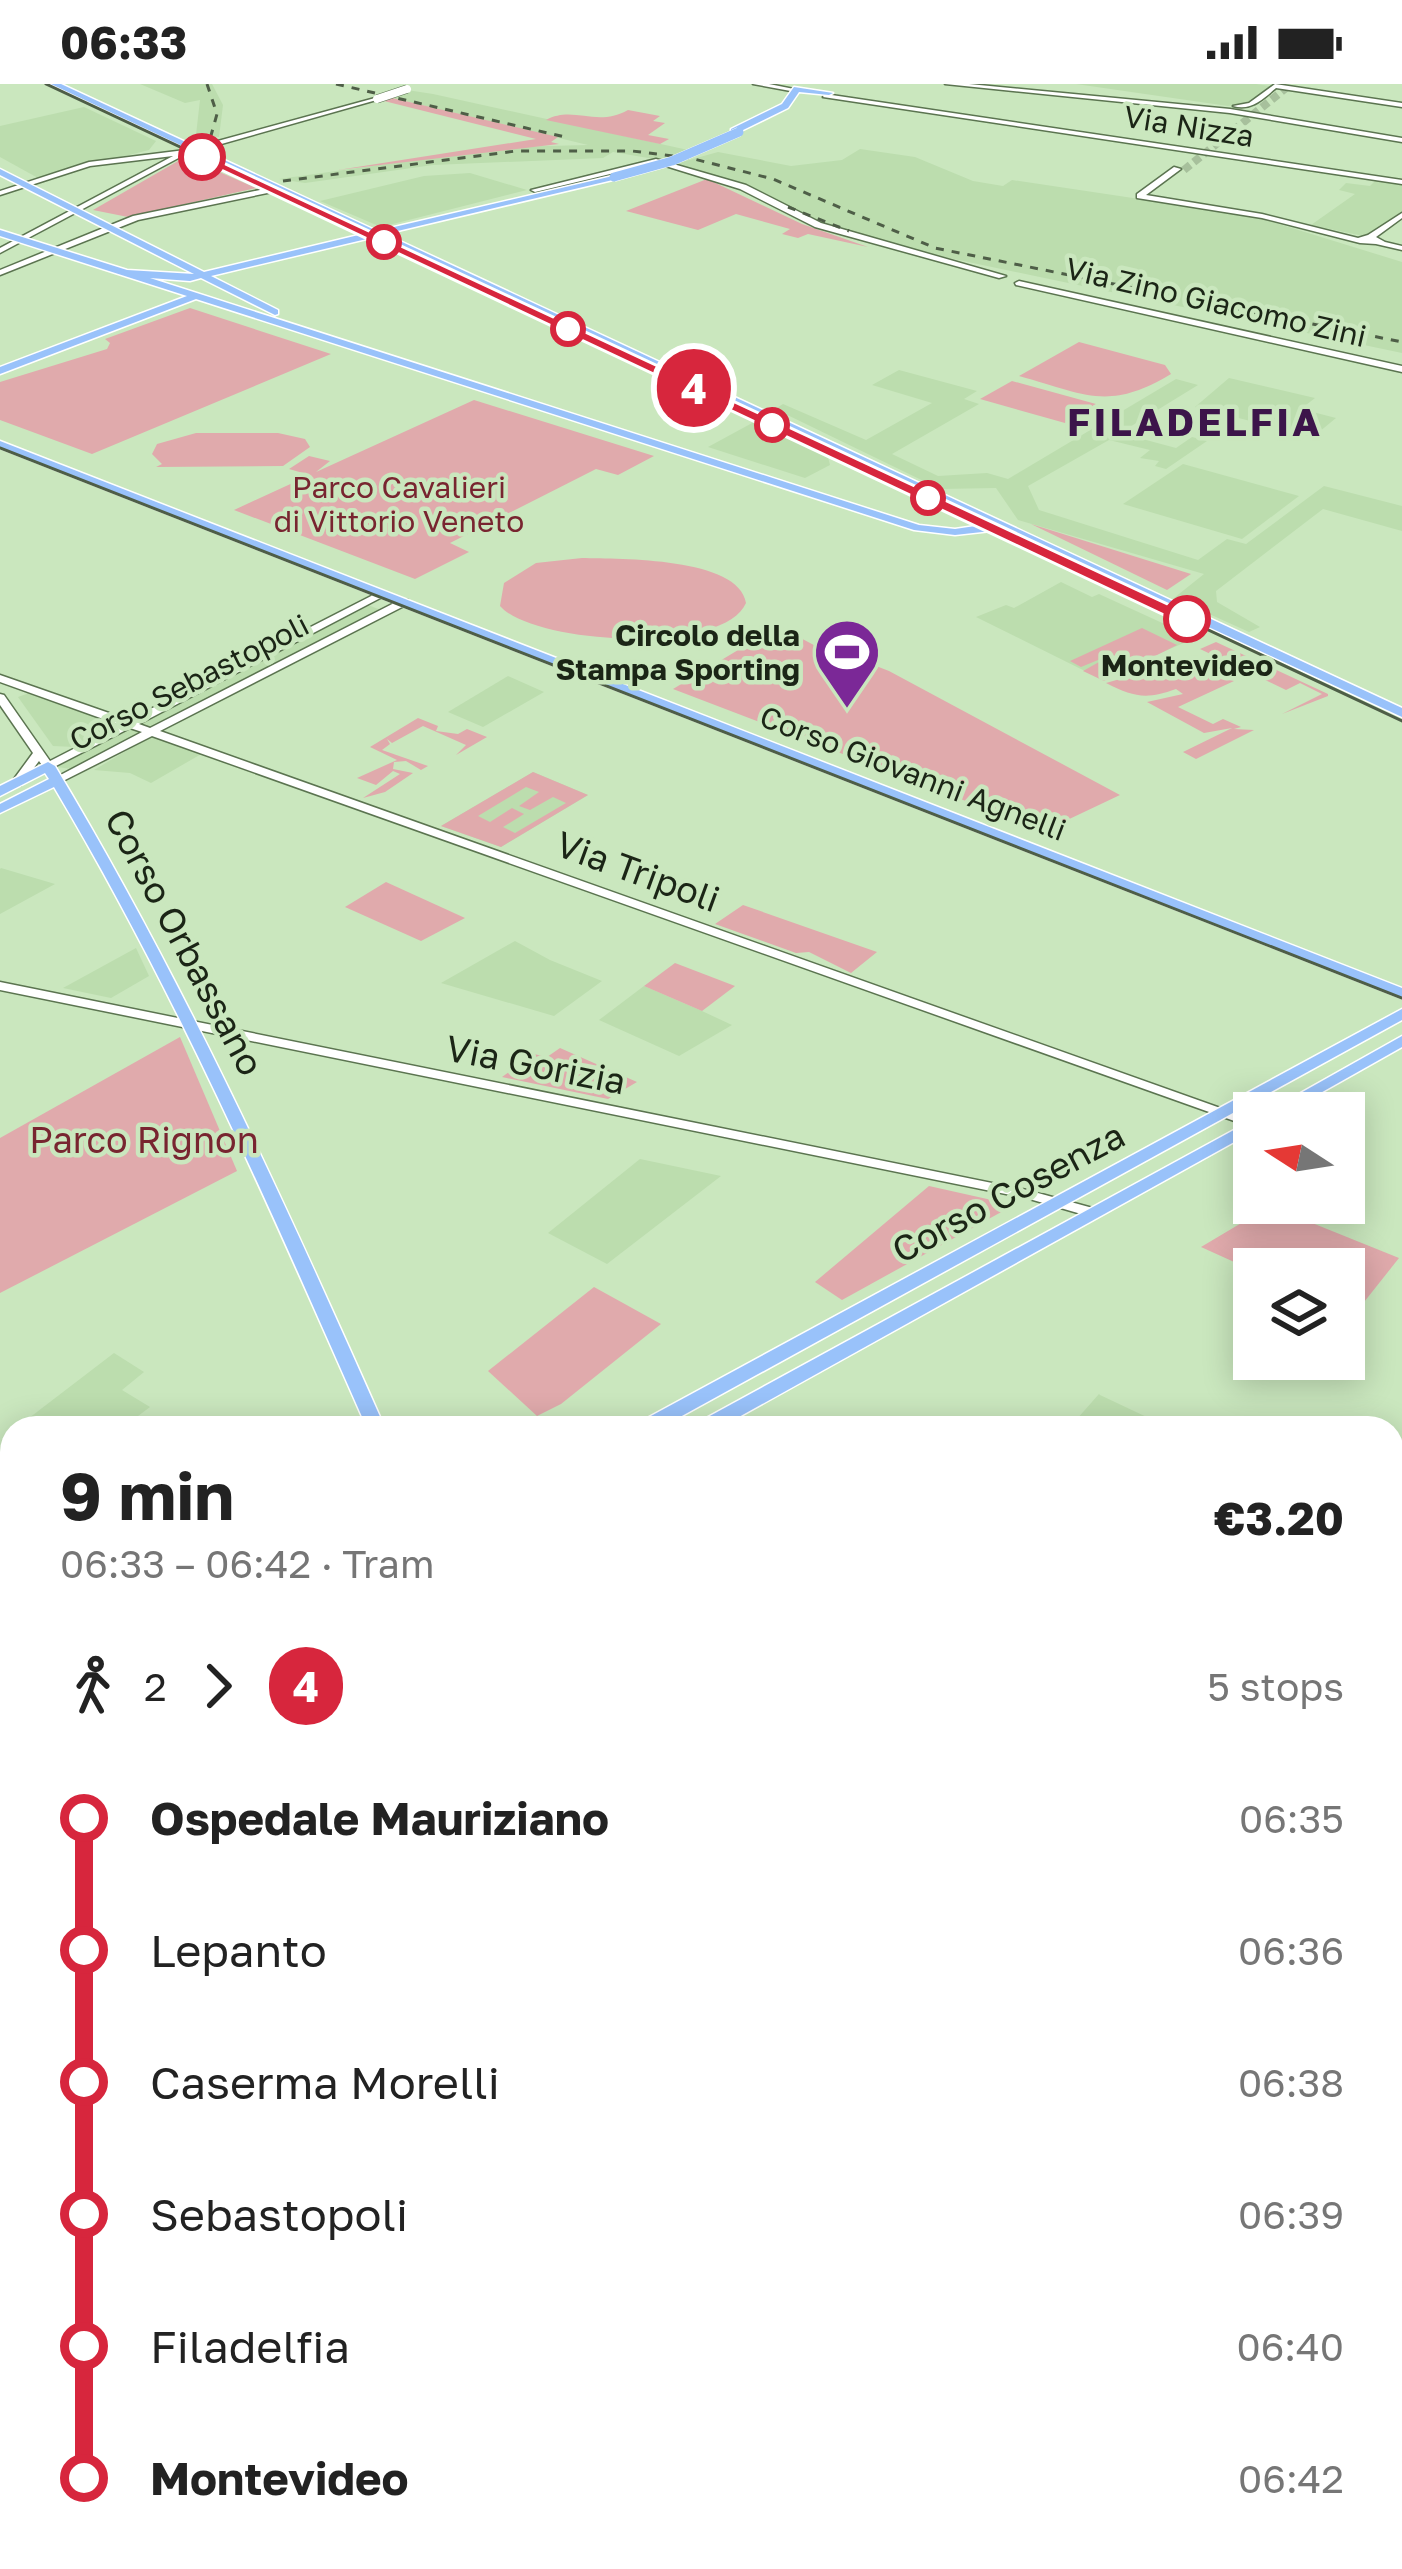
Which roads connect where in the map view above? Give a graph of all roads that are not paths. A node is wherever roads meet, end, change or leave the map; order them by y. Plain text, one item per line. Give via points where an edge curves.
1 (55, 84) edge
2 (417, 84) edge
3 (756, 84) edge
4 (811, 84) edge
5 (836, 84) edge
6 (948, 84) edge
7 (1283, 86) edge
8 (796, 91) junction
9 (824, 96) junction
10 (1402, 105) edge
11 (1211, 110) junction
12 (1287, 122) junction
13 (737, 132) junction
14 (1402, 140) edge
15 (164, 142) dead end
16 (187, 152) junction
17 (147, 154) junction
18 (669, 167) junction
19 (1180, 170) dead end
20 (0, 172) edge
21 (1402, 182) edge
22 (27, 186) junction
23 (279, 188) junction
24 (546, 193) junction
25 (0, 196) edge
26 (80, 213) junction
27 (1402, 218) edge
28 (107, 227) junction
29 (0, 233) edge
30 (379, 234) junction
31 (23, 240) junction
32 (1372, 240) junction
33 (1402, 247) edge
34 (52, 249) junction
35 (0, 251) edge
36 (170, 260) junction
37 (0, 272) edge
38 (126, 273) junction
39 (201, 277) junction
40 (218, 278) junction
41 (177, 279) junction
42 (182, 292) junction
43 (195, 296) junction
44 (311, 331) junction
45 (0, 368) edge
46 (1402, 368) edge
47 (0, 444) edge
48 (880, 513) junction
49 (987, 518) junction
50 (1003, 526) junction
51 (383, 594) junction
52 (404, 602) junction
53 (1, 674) edge
54 (0, 697) edge
55 (1402, 713) edge
56 (134, 722) junction
57 (154, 730) junction
58 (86, 765) junction
59 (48, 766) junction
60 (23, 789) junction
61 (0, 792) edge
62 (67, 796) junction
63 (0, 809) edge
64 (0, 986) edge
65 (1402, 993) edge
66 (1402, 1014) edge
67 (194, 1025) junction
68 (1402, 1041) edge
69 (1311, 1092) edge
70 (1224, 1113) junction
71 (1233, 1116) edge
72 (1233, 1135) edge
73 (1060, 1202) junction
74 (1094, 1213) junction
75 (371, 1416) edge
76 (667, 1416) edge
77 (726, 1416) edge

1 - 16 main road
2 - 16 street, bridge
3 - 8 street
4 - 8 main road
5 - 9 main road
6 - 11 street
7 - 10 street
7 - 11 street via 1251,105
7 - 12 street via 1267,107
8 - 9 main road
8 - 13 main road via 785,106
9 - 13 main road
9 - 21 street, Via Nizza
11 - 12 street
12 - 14 street
13 - 24 main road, bridge via 672,161
15 - 17 street
16 - 17 street
16 - 22 street
16 - 23 main road
16 - 26 street
17 - 22 street
18 - 24 street
18 - 24 street via 651,161
18 - 46 street, Via Zino Giacomo Zini via 743,187 818,225 999,277
19 - 32 street via 1157,194
20 - 22 main road
22 - 25 street
22 - 26 main road
23 - 28 street
23 - 30 main road
24 - 30 main road
26 - 28 main road
26 - 31 street
27 - 32 street
28 - 34 street
28 - 36 main road
29 - 31 main road
30 - 40 main road
30 - 49 main road
31 - 34 main road
31 - 35 street
32 - 33 street
34 - 37 street
34 - 38 main road
36 - 39 main road
36 - 41 main road
38 - 41 main road
38 - 42 main road
39 - 40 main road
39 - 41 main road
39 - 42 main road
40 - 43 main road
40 - 44 main road
41 - 42 main road
42 - 43 main road
42 - 45 main road
43 - 44 main road
43 - 45 main road
44 - 48 main road
47 - 51 main road, Corso Giovanni Agnelli
48 - 49 main road via 944,526
48 - 50 main road via 942,532
49 - 50 main road
50 - 55 main road
51 - 52 main road, Corso Giovanni Agnelli
51 - 56 street, Corso Sebastopoli
52 - 57 street, Corso Sebastopoli
52 - 65 main road, Corso Giovanni Agnelli
53 - 54 street
53 - 56 street, Via Tripoli
54 - 59 street, Corso Orbassano
56 - 57 street, Via Tripoli
56 - 59 street, Corso Sebastopoli
57 - 58 street, Corso Sebastopoli
57 - 70 street, Via Tripoli
58 - 59 street, Corso Sebastopoli
58 - 62 street
59 - 60 main road, Corso Sebastopoli
59 - 60 street
59 - 62 main road, Corso Orbassano
60 - 61 main road, Corso Sebastopoli
60 - 62 main road
60 - 63 main road, Corso Sebastopoli
62 - 67 main road, Corso Orbassano
64 - 67 street, Via Gorizia
66 - 70 main road, Corso Cosenza
67 - 73 street, Via Gorizia
67 - 75 main road, Corso Orbassano
68 - 69 main road
70 - 71 street, Via Tripoli
70 - 73 main road, Corso Cosenza
72 - 74 main road, Corso Cosenza
73 - 74 street, Via Gorizia
73 - 76 main road, Corso Cosenza
74 - 77 main road, Corso Cosenza

